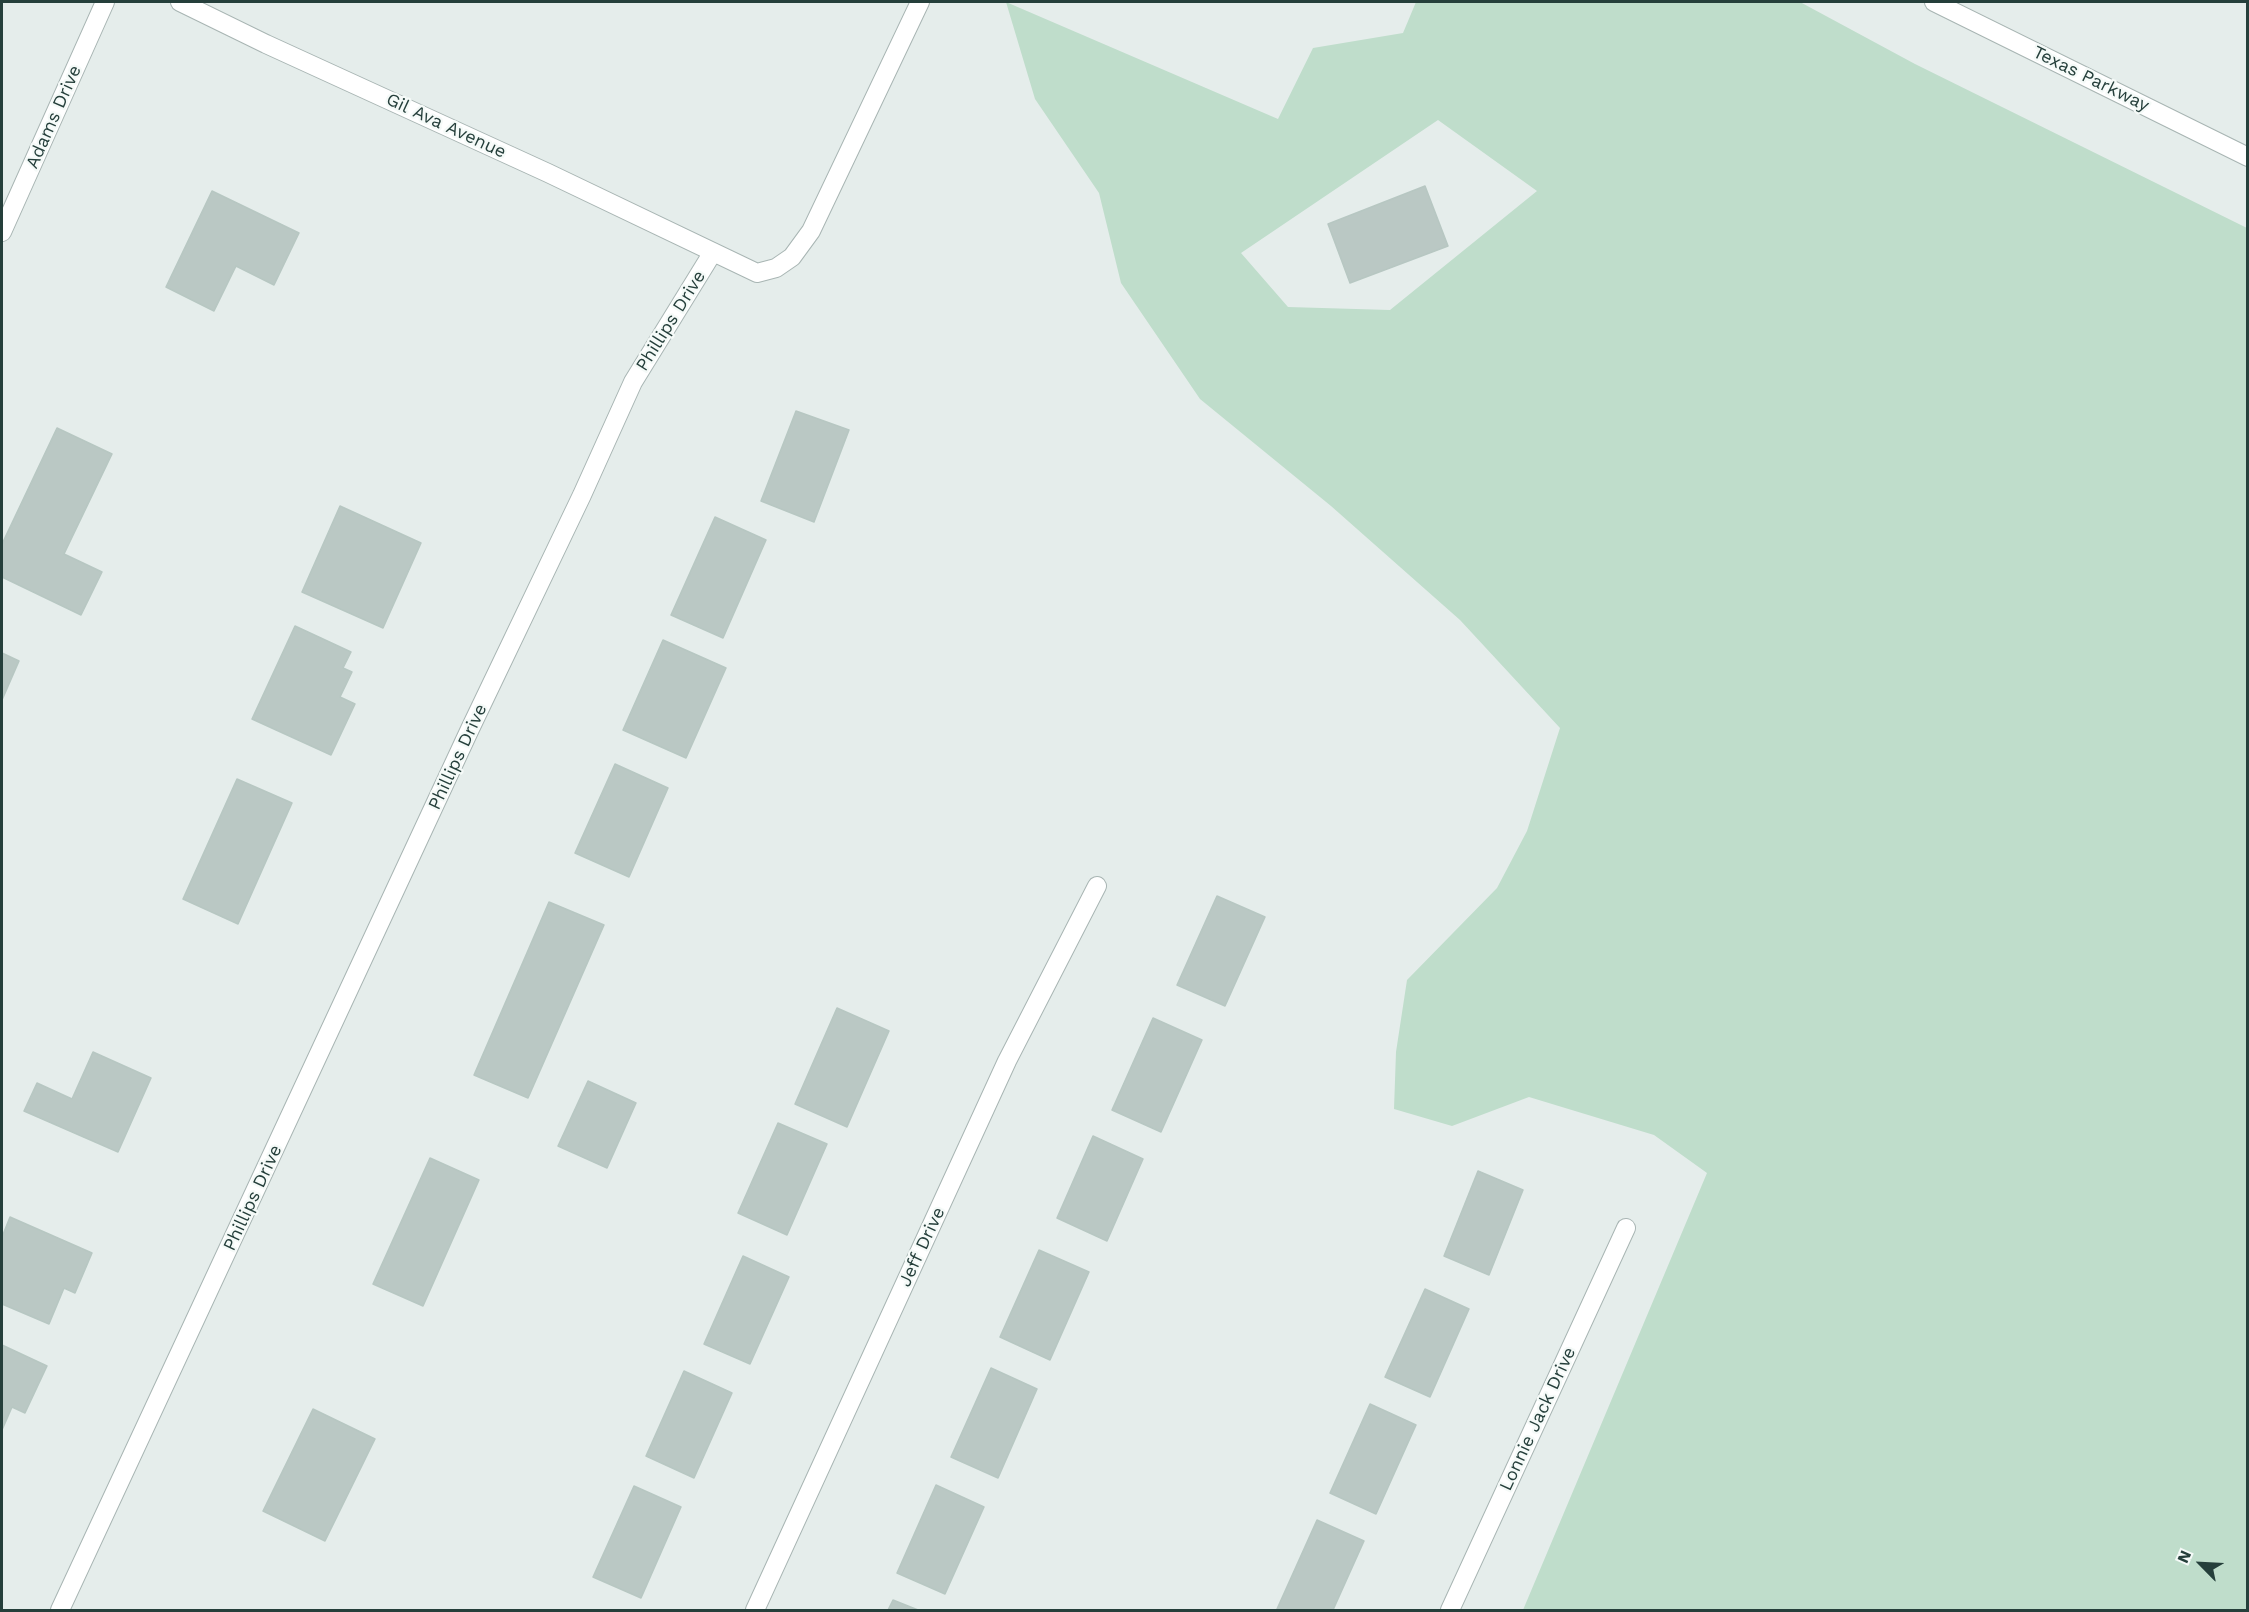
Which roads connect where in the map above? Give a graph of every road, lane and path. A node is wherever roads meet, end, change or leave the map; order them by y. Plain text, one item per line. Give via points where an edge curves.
1 (105, 2) edge
2 (180, 2) edge
3 (920, 2) edge
4 (1934, 2) edge
5 (2247, 157) edge
6 (2, 232) edge
7 (713, 252) junction
8 (1097, 886) dead end
9 (1626, 1228) dead end
10 (60, 1611) edge
11 (755, 1611) edge
12 (1450, 1611) edge

1 - 6 street, Adams Drive
2 - 7 street, Gil Ava Avenue
3 - 7 street, Phillips Drive via 811,231 792,257 776,268 756,273
4 - 5 street, Texas Parkway
7 - 10 street, Phillips Drive via 633,382
8 - 11 street, Jeff Drive via 1007,1061
9 - 12 street, Lonnie Jack Drive

